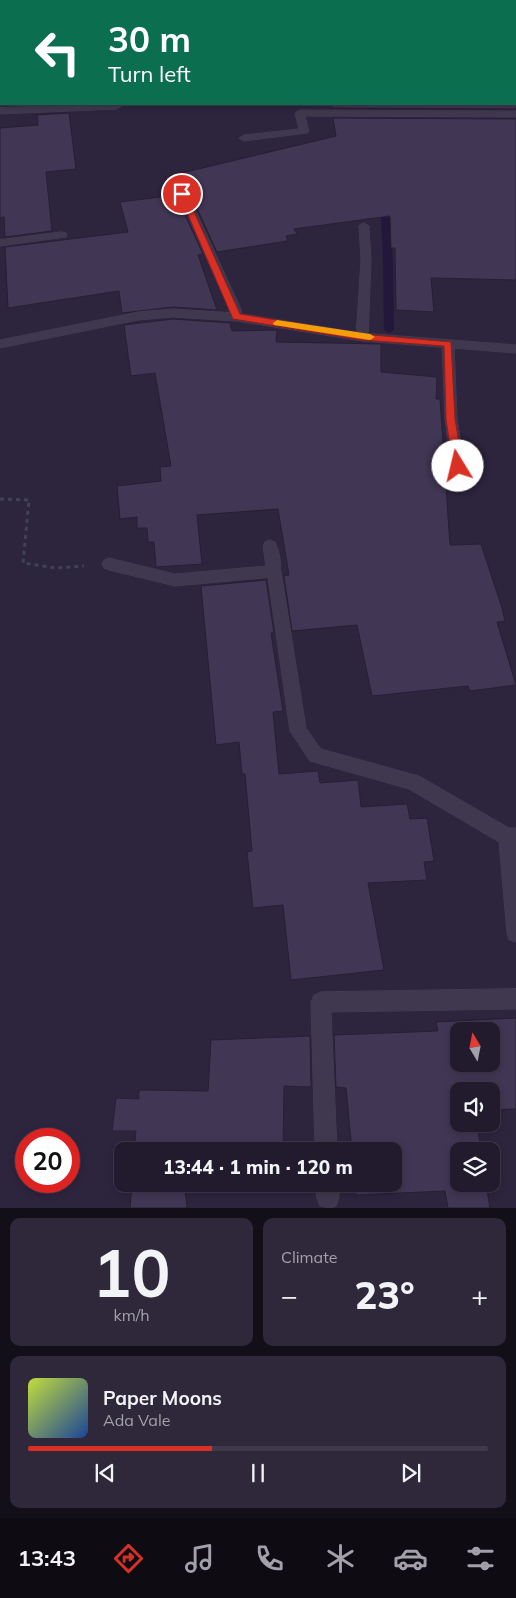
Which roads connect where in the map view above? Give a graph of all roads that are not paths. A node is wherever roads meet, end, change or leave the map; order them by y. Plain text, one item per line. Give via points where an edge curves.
1 (117, 106) dead end
2 (0, 111) edge
3 (516, 114) edge
4 (244, 138) dead end
5 (182, 194) dead end
6 (364, 226) dead end
7 (62, 234) dead end
8 (0, 243) edge
9 (236, 317) junction
10 (362, 337) junction
11 (0, 344) edge
12 (448, 344) junction
13 (516, 349) edge
14 (458, 466) dead end
15 (270, 546) dead end
16 (109, 564) road end
17 (274, 571) junction
18 (511, 837) edge
19 (516, 933) edge
20 (516, 999) edge
21 (326, 1142) edge

1 - 2 street
3 - 4 street via 300,113 304,132
5 - 9 street
6 - 10 street via 366,260
7 - 8 street
9 - 10 street
9 - 11 street via 173,313 138,316
10 - 12 street
12 - 13 street
12 - 14 street via 451,419
15 - 17 street
16 - 17 street via 175,580
17 - 18 street via 298,732 316,755 413,782
18 - 19 street
20 - 21 street via 321,1002

